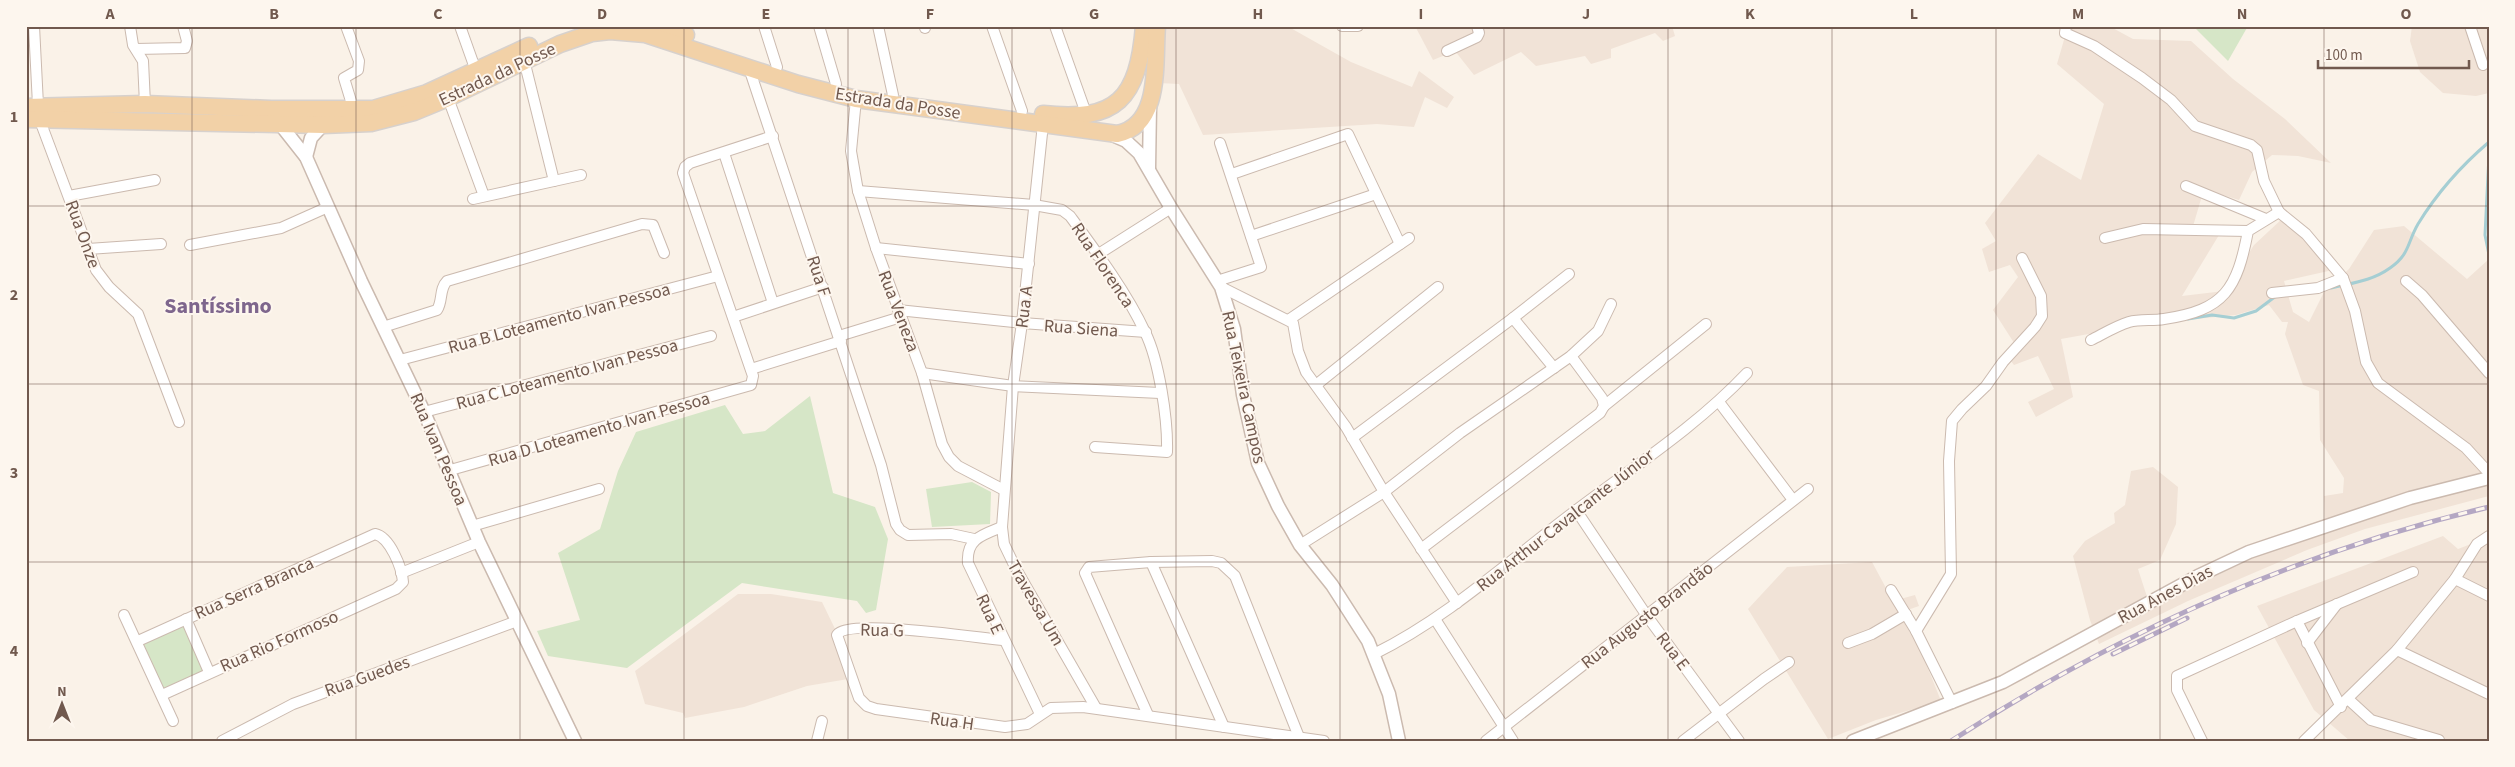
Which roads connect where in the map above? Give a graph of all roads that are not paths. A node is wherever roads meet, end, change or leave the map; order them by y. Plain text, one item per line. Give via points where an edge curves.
1 (34, 26) edge
2 (130, 26) edge
3 (183, 26) edge
4 (460, 26) edge
5 (577, 26) edge
6 (657, 26) edge
7 (764, 26) edge
8 (819, 26) edge
9 (878, 26) edge
10 (992, 26) edge
11 (1055, 26) edge
12 (1144, 26) edge
13 (1157, 26) edge
14 (1342, 26) edge
15 (1358, 26) edge
16 (1477, 26) edge
17 (2066, 26) edge
18 (2470, 26) edge
19 (346, 27) edge
20 (136, 49) junction
21 (1447, 50) dead end
22 (524, 60) junction
23 (2483, 65) dead end
24 (476, 71) junction
25 (762, 74) junction
26 (836, 84) junction
27 (1130, 87) junction
28 (893, 95) junction
29 (448, 98) junction
30 (856, 99) junction
31 (1150, 101) junction
32 (145, 104) junction
33 (354, 111) junction
34 (1022, 111) junction
35 (1104, 111) junction
36 (32, 112) edge
37 (1087, 116) junction
38 (280, 124) junction
39 (1043, 124) junction
40 (323, 125) junction
41 (1109, 134) junction
42 (772, 136) junction
43 (1220, 143) dead end
44 (724, 153) junction
45 (306, 157) junction
46 (1149, 168) junction
47 (1232, 174) junction
48 (581, 175) dead end
49 (156, 180) dead end
50 (554, 181) junction
51 (2186, 186) dead end
52 (858, 191) junction
53 (1376, 194) junction
54 (69, 196) junction
55 (484, 196) junction
56 (472, 199) dead end
57 (1034, 205) junction
58 (328, 207) junction
59 (1171, 208) junction
60 (2279, 212) junction
61 (2266, 219) junction
62 (2248, 231) junction
63 (1251, 236) junction
64 (2105, 238) dead end
65 (161, 244) dead end
66 (190, 245) dead end
67 (876, 248) junction
68 (88, 250) junction
69 (664, 253) dead end
70 (1097, 255) junction
71 (2022, 258) dead end
72 (1029, 264) junction
73 (1569, 274) dead end
74 (718, 276) junction
75 (2343, 279) junction
76 (2406, 282) dead end
77 (1219, 284) junction
78 (1438, 287) dead end
79 (823, 288) junction
80 (2272, 293) dead end
81 (772, 303) junction
82 (1611, 304) dead end
83 (899, 314) junction
84 (733, 317) junction
85 (1513, 318) junction
86 (1290, 320) junction
87 (1022, 323) junction
88 (1706, 324) dead end
89 (383, 326) junction
90 (1146, 332) junction
91 (711, 336) dead end
92 (840, 338) junction
93 (2091, 340) dead end
94 (1570, 356) junction
95 (400, 360) junction
96 (1554, 368) junction
97 (751, 369) junction
98 (922, 373) junction
99 (1747, 373) dead end
100 (2489, 373) edge
101 (1316, 384) junction
102 (1013, 386) junction
103 (1160, 393) junction
104 (1719, 402) junction
105 (1604, 406) junction
106 (424, 412) junction
107 (179, 422) dead end
108 (1352, 438) junction
109 (1095, 447) dead end
110 (447, 472) junction
111 (2489, 473) edge
112 (2489, 478) edge
113 (599, 489) dead end
114 (1808, 489) dead end
115 (1004, 490) junction
116 (1384, 492) junction
117 (1793, 500) junction
118 (1576, 510) junction
119 (472, 526) junction
120 (1002, 527) junction
121 (2489, 536) edge
122 (974, 539) junction
123 (479, 542) junction
124 (1300, 545) junction
125 (1421, 549) junction
126 (1151, 562) junction
127 (2413, 572) dead end
128 (401, 573) junction
129 (2455, 579) junction
130 (1891, 590) dead end
131 (2489, 596) edge
132 (1457, 603) junction
133 (2338, 604) junction
134 (1906, 614) junction
135 (124, 616) dead end
136 (1647, 616) junction
137 (186, 619) junction
138 (1435, 619) junction
139 (517, 621) junction
140 (2297, 621) junction
141 (1916, 631) junction
142 (1003, 640) junction
143 (138, 641) junction
144 (1848, 643) dead end
145 (2307, 643) junction
146 (2397, 650) junction
147 (1374, 654) junction
148 (1789, 662) dead end
149 (209, 672) junction
150 (2489, 694) edge
151 (162, 695) junction
152 (862, 703) joint
153 (1952, 703) junction
154 (2345, 703) junction
155 (1096, 708) junction
156 (1040, 714) junction
157 (1720, 714) junction
158 (1148, 715) junction
159 (822, 720) dead end
160 (173, 721) dead end
161 (1224, 726) junction
162 (1504, 727) junction
163 (1299, 737) junction
164 (2439, 740) edge
165 (222, 741) edge
166 (575, 741) edge
167 (817, 741) edge
168 (1324, 741) edge
169 (1399, 741) edge
170 (1486, 741) edge
171 (1513, 741) edge
172 (1683, 741) edge
173 (1739, 741) edge
174 (1853, 741) edge
175 (2202, 741) edge
176 (2304, 741) edge

1 - 36 street
2 - 20 street
3 - 20 street via 187,42 185,48
4 - 24 street
5 - 24 main road, Estrada da Posse
6 - 25 main road, Estrada da Posse
7 - 25 street, Rua F
8 - 26 street
9 - 28 street
10 - 34 street
11 - 37 street
12 - 27 main road via 1138,70
13 - 31 main road, Rua Teixeira Campos
14 - 15 street
16 - 21 street via 1477,37
17 - 60 street via 2065,33 2102,51 2159,90 2195,126 2252,145 2257,150 2264,181
18 - 23 street
19 - 33 street via 360,64 358,70 344,78
20 - 32 street via 143,61
22 - 25 main road, Estrada da Posse via 574,38 610,31 660,39
22 - 29 main road, Estrada da Posse
22 - 50 street
24 - 33 main road, Estrada da Posse via 411,100
25 - 26 main road, Estrada da Posse
25 - 30 main road, Estrada da Posse
25 - 42 street, Rua F
26 - 28 main road, Estrada da Posse
27 - 31 main road
27 - 35 main road
28 - 34 main road, Estrada da Posse
29 - 40 main road, Estrada da Posse via 385,120
29 - 55 street
30 - 39 main road, Estrada da Posse
30 - 52 street, Rua Veneza via 851,151
31 - 41 main road, Estrada da Posse via 1138,125 1125,132
31 - 46 street, Rua Teixeira Campos
32 - 33 main road, Estrada da Posse
32 - 36 main road, Estrada da Posse
34 - 37 main road, Estrada da Posse
35 - 37 main road, Estrada da Posse
35 - 41 main road
36 - 38 main road, Estrada da Posse
36 - 54 street, Rua Onze
38 - 40 main road, Estrada da Posse
38 - 45 street, Rua Ivan Pessoa
39 - 41 main road, Estrada da Posse
39 - 57 street, Rua A
40 - 45 street via 311,138
41 - 46 street, Rua Teixeira Campos via 1134,147
42 - 44 street
42 - 79 street, Rua F
43 - 47 street
44 - 74 street via 690,164 683,173
44 - 81 street
45 - 58 street, Rua Ivan Pessoa
46 - 59 street, Rua Teixeira Campos
47 - 53 street via 1348,134
47 - 63 street
48 - 50 street
49 - 54 street
50 - 55 street
51 - 61 street
52 - 57 street, Rua Florenca
52 - 67 street, Rua Veneza
53 - 63 street
53 - 86 street via 1404,241
54 - 68 street, Rua Onze
55 - 56 street
57 - 70 street, Rua Florenca via 1062,210 1070,216
57 - 72 street, Rua A
58 - 66 street via 281,228
58 - 89 street, Rua Ivan Pessoa
59 - 70 street
59 - 77 street, Rua Teixeira Campos
60 - 61 street
60 - 75 street via 2306,234
61 - 62 street
62 - 64 street via 2143,229
62 - 93 street via 2232,284 2226,293 2204,310 2131,322
63 - 77 street via 1261,266
65 - 68 street
67 - 72 street
67 - 83 street, Rua Veneza
68 - 107 street, Rua Onze via 100,277 133,308 142,322
69 - 89 street via 653,225 642,224 447,282 442,286 441,303 436,310
70 - 90 street, Rua Florenca
71 - 141 street via 2041,296 2042,316 1986,386 1952,421 1950,574
72 - 87 street, Rua A
73 - 85 street
74 - 84 street
74 - 95 street, Rua B Loteamento Ivan Pessoa
75 - 80 street via 2318,288
75 - 111 street via 2350,292 2366,362 2375,378 2466,448
76 - 100 street via 2422,295
77 - 86 street
77 - 124 street, Rua Teixeira Campos via 1234,329 1243,395 1258,463
78 - 101 street
79 - 81 street
79 - 92 street, Rua F
81 - 84 street
82 - 94 street via 1598,331
83 - 87 street, Rua Siena
83 - 92 street
83 - 98 street, Rua Veneza
84 - 97 street
85 - 96 street
85 - 108 street
86 - 101 street via 1295,327 1301,362
87 - 90 street, Rua Siena
87 - 102 street, Rua A
88 - 105 street
89 - 95 street, Rua Ivan Pessoa
90 - 103 street, Rua Florenca
91 - 106 street, Rua C Loteamento Ivan Pessoa
92 - 97 street
92 - 122 street, Rua F via 881,465 896,524 904,534 951,534
94 - 96 street
94 - 105 street via 1598,390
95 - 106 street, Rua Ivan Pessoa
96 - 116 street
97 - 110 street, Rua D Loteamento Ivan Pessoa via 751,384
98 - 102 street
98 - 115 street, Rua Veneza via 942,444 949,457 967,472
99 - 104 street, Rua Arthur Cavalcante Júnior
101 - 108 street
102 - 103 street
102 - 115 street, Rua A
103 - 109 street, Rua Florenca via 1167,452
104 - 117 street
104 - 118 street, Rua Arthur Cavalcante Júnior
105 - 125 street via 1600,413
106 - 110 street, Rua Ivan Pessoa
108 - 116 street
110 - 119 street, Rua Ivan Pessoa
112 - 153 street, Rua Anes Dias via 2410,498 2249,552 2198,576 2002,682
113 - 119 street
114 - 117 street, Rua Augusto Brandão
115 - 120 street, Travessa Um
116 - 124 street
116 - 125 street
117 - 136 street, Rua Augusto Brandão
118 - 132 street, Rua Arthur Cavalcante Júnior
118 - 136 street, Rua E
119 - 123 street, Rua Ivan Pessoa
120 - 122 street
120 - 155 street, Travessa Um via 1004,544 1012,562
121 - 129 street via 2477,544
122 - 142 street, Rua E via 968,548 968,564
123 - 128 street
123 - 139 street, Rua Ivan Pessoa
124 - 147 street, Rua Teixeira Campos via 1353,614
125 - 132 street
126 - 158 street via 1089,566 1085,573
126 - 161 street
126 - 163 street via 1221,563 1235,576
127 - 133 street
128 - 137 street, Rua Serra Branca via 386,540 378,534 371,535
128 - 149 street, Rua Rio Formoso via 403,582 396,589
129 - 131 street
129 - 146 street
130 - 134 street
132 - 138 street, Rua Arthur Cavalcante Júnior
133 - 140 street
133 - 145 street
134 - 141 street
134 - 144 street via 1872,634
135 - 143 street
136 - 157 street, Rua E
136 - 162 street, Rua Augusto Brandão
137 - 143 street, Rua Serra Branca
137 - 149 street
138 - 147 street, Rua Arthur Cavalcante Júnior
138 - 162 street
139 - 165 street, Rua Guedes via 293,704
139 - 166 street, Rua Ivan Pessoa
140 - 145 street
140 - 175 street via 2177,676 2177,690
141 - 153 street
142 - 152 street, Rua G via 870,627 839,631 839,646
142 - 156 street, Rua E
143 - 151 street
145 - 154 street
146 - 150 street
146 - 154 street
147 - 169 street, Rua Teixeira Campos
148 - 157 street
149 - 151 street, Rua Rio Formoso
151 - 160 street
152 - 156 street, Rua H via 883,710 986,726 1019,726
153 - 174 street, Rua Anes Dias
154 - 164 street via 2381,724
154 - 176 street
155 - 156 street, Rua H via 1066,706
155 - 158 street, Rua H
157 - 172 street
157 - 173 street, Rua E
158 - 161 street, Rua H
159 - 167 street
161 - 163 street, Rua H
162 - 170 street, Rua Augusto Brandão
162 - 171 street
163 - 168 street, Rua H

